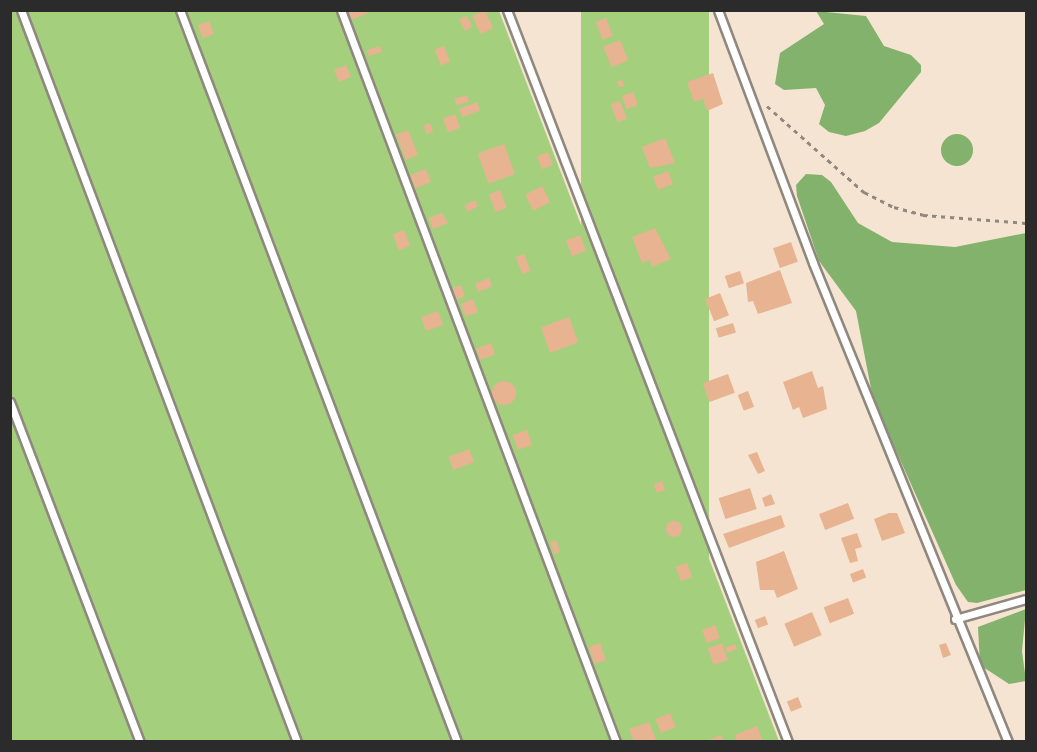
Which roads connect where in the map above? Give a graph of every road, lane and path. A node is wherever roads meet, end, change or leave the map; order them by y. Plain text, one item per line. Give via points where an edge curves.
1 (21, 10) edge
2 (180, 10) edge
3 (340, 10) edge
4 (507, 10) edge
5 (718, 10) edge
6 (747, 87) junction
7 (1026, 223) edge
8 (10, 402) edge
9 (1026, 599) edge
10 (955, 619) junction
11 (140, 741) edge
12 (297, 741) edge
13 (457, 741) edge
14 (616, 741) edge
15 (788, 741) edge
16 (1008, 741) edge

1 - 12 lane
2 - 13 lane
3 - 14 lane
4 - 15 lane
5 - 6 lane
6 - 7 path via 874,197 923,215
6 - 10 lane
8 - 11 lane
9 - 10 lane
10 - 16 lane

